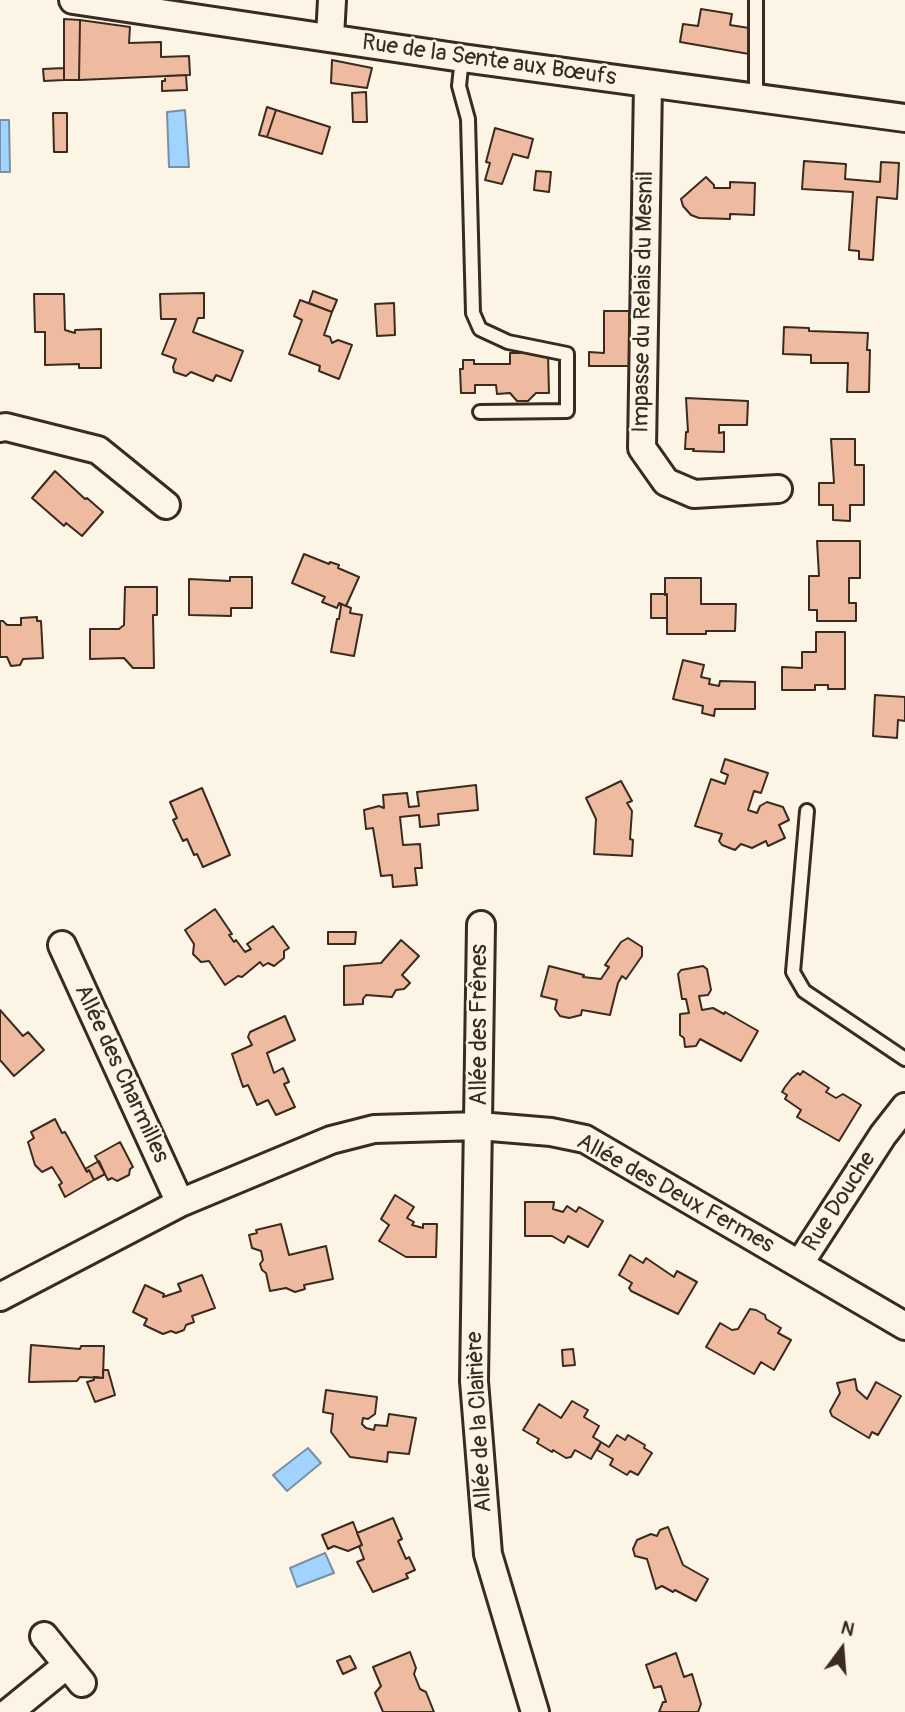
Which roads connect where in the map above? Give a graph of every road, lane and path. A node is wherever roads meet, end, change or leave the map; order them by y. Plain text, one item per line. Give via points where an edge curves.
1 (73, 0) edge
2 (332, 0) edge
3 (756, 0) edge
4 (330, 37) junction
5 (462, 58) junction
6 (648, 84) junction
7 (756, 98) junction
8 (905, 118) edge
9 (480, 412) dead end
10 (0, 428) edge
11 (778, 489) dead end
12 (166, 505) dead end
13 (807, 811) dead end
14 (481, 925) dead end
15 (62, 945) dead end
16 (905, 1059) edge
17 (905, 1107) edge
18 (479, 1126) junction
19 (180, 1203) junction
20 (800, 1263) junction
21 (0, 1297) edge
22 (905, 1326) edge
23 (44, 1636) dead end
24 (9, 1712) edge
25 (534, 1712) edge

1 - 4 street, Rue de la Sente aux Bœufs
2 - 4 street
3 - 7 lane
4 - 5 street, Rue de la Sente aux Bœufs
5 - 6 street, Rue de la Sente aux Bœufs
5 - 9 lane via 459,86 468,119 473,313 480,329 508,342 567,354 567,411
6 - 7 street, Rue de la Sente aux Bœufs
6 - 11 street, Impasse du Relais du Mesnil via 642,448 666,482 694,494
7 - 8 street, Rue de la Sente aux Bœufs
10 - 12 street via 98,450
13 - 16 lane via 793,972 804,991
14 - 18 street, Allée des Frênes
15 - 19 street, Allée des Charmilles
17 - 20 street, Rue Douche
18 - 19 street, Allée des Deux Fermes via 374,1129 331,1140
18 - 20 street, Allée des Deux Fermes via 585,1139
18 - 25 street, Allée de la Clairière via 474,1381 488,1554
19 - 21 street, Allée des Deux Fermes
20 - 22 street, Allée des Deux Fermes
23 - 24 street via 74,1674

